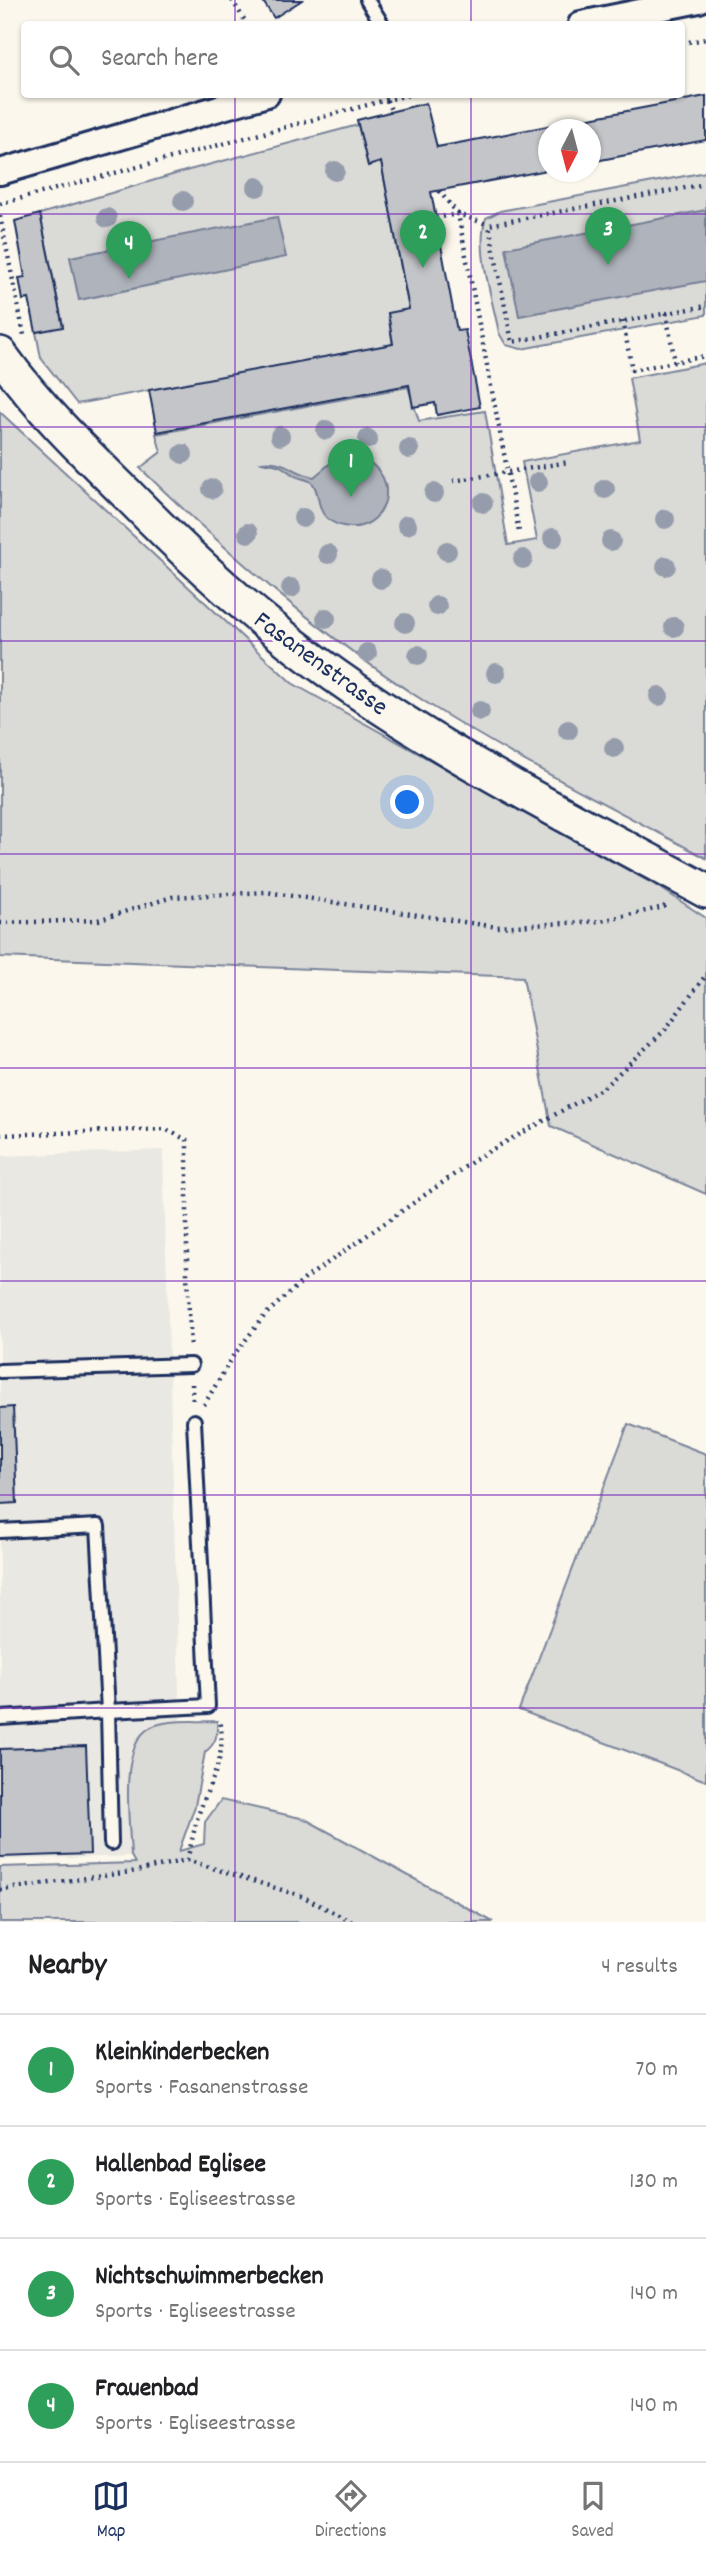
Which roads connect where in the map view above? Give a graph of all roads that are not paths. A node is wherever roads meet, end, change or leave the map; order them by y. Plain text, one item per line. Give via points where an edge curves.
1 (367, 0) edge
2 (699, 0) edge
3 (380, 21) edge
4 (596, 21) edge
5 (253, 98) edge
6 (0, 172) edge
7 (12, 345) edge
8 (693, 885) edge
9 (191, 1365) road end
10 (0, 1371) edge
11 (194, 1421) road end
12 (0, 1531) edge
13 (108, 1711) junction
14 (0, 1718) edge
15 (111, 1843) dead end

1 - 3 lane
2 - 4 street
5 - 6 street
7 - 8 main road, Fasanenstrasse via 37,404 173,540 277,633 410,726
9 - 10 lane
11 - 13 lane via 208,1706
12 - 13 lane via 98,1526
13 - 14 lane
13 - 15 lane

